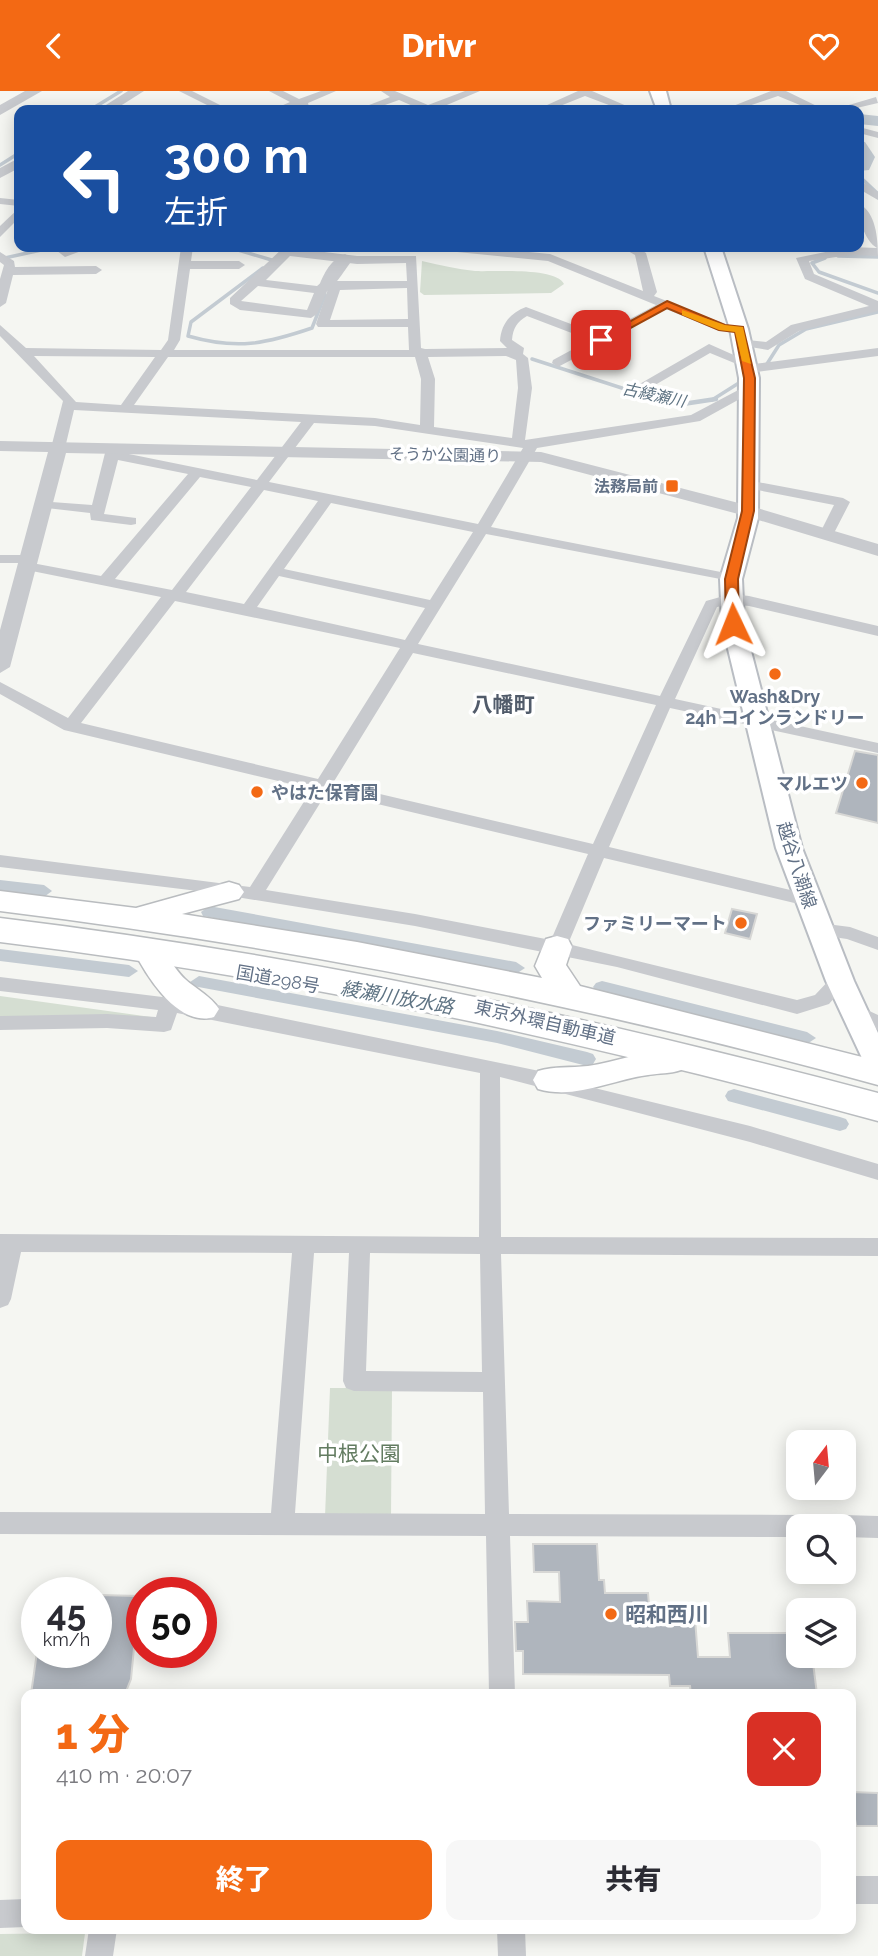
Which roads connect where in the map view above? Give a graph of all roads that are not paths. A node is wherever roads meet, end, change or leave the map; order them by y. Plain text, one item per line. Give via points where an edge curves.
1 (35, 91) edge
2 (137, 91) edge
3 (184, 91) edge
4 (274, 91) edge
5 (331, 91) edge
6 (386, 91) edge
7 (475, 91) edge
8 (778, 91) edge
9 (587, 92) edge
10 (876, 95) edge
11 (399, 97) junction
12 (299, 102) junction
13 (119, 105) edge
14 (214, 105) edge
15 (290, 105) edge
16 (305, 105) edge
17 (376, 105) edge
18 (417, 105) edge
19 (440, 105) edge
20 (554, 105) edge
21 (619, 105) edge
22 (741, 105) edge
23 (809, 105) edge
24 (850, 105) edge
25 (0, 111) edge
26 (877, 114) edge
27 (14, 212) edge
28 (864, 216) edge
29 (0, 233) edge
30 (878, 245) edge
31 (287, 252) edge
32 (503, 252) edge
33 (638, 252) edge
34 (714, 252) edge
35 (824, 252) edge
36 (348, 253) edge
37 (799, 253) edge
38 (216, 255) dead end
39 (186, 256) edge
40 (5, 261) edge
41 (239, 265) dead end
42 (96, 270) dead end
43 (254, 282) junction
44 (413, 284) junction
45 (327, 287) junction
46 (646, 295) junction
47 (0, 303) edge
48 (667, 304) junction
49 (878, 306) edge
50 (414, 323) junction
51 (0, 329) edge
52 (601, 340) junction
53 (773, 349) junction
54 (0, 351) edge
55 (23, 351) junction
56 (417, 352) junction
57 (878, 352) edge
58 (165, 353) junction
59 (513, 354) junction
60 (746, 359) junction
61 (801, 362) junction
62 (558, 363) dead end
63 (638, 389) dead end
64 (71, 406) junction
65 (125, 409) junction
66 (311, 418) junction
67 (427, 429) junction
68 (0, 446) edge
69 (58, 448) junction
70 (525, 448) junction
71 (113, 452) junction
72 (286, 452) junction
73 (197, 472) junction
74 (747, 484) junction
75 (262, 486) junction
76 (326, 500) junction
77 (43, 504) junction
78 (98, 509) junction
79 (748, 511) junction
80 (131, 521) dead end
81 (483, 529) junction
82 (826, 535) junction
83 (877, 549) edge
84 (0, 559) edge
85 (28, 563) junction
86 (275, 571) junction
87 (105, 581) junction
88 (731, 589) junction
89 (173, 596) junction
90 (434, 605) junction
91 (248, 609) junction
92 (878, 631) edge
93 (409, 646) junction
94 (0, 667) edge
95 (0, 687) edge
96 (664, 702) junction
97 (757, 723) junction
98 (70, 726) junction
99 (878, 748) edge
100 (323, 786) junction
101 (598, 852) junction
102 (0, 860) edge
103 (242, 894) junction
104 (807, 900) junction
105 (0, 901) edge
106 (0, 910) edge
107 (133, 916) junction
108 (819, 929) junction
109 (0, 930) edge
110 (0, 940) edge
111 (878, 944) edge
112 (557, 947) junction
113 (153, 959) junction
114 (840, 981) junction
115 (0, 984) edge
116 (570, 995) junction
117 (169, 1004) junction
118 (204, 1009) junction
119 (852, 1010) junction
120 (878, 1023) edge
121 (0, 1024) edge
122 (670, 1062) junction
123 (878, 1063) edge
124 (490, 1070) junction
125 (878, 1073) edge
126 (549, 1080) junction
127 (878, 1084) edge
128 (878, 1107) edge
129 (878, 1118) edge
130 (878, 1171) edge
131 (6, 1243) edge
132 (304, 1243) junction
133 (360, 1243) junction
134 (490, 1243) junction
135 (878, 1247) edge
136 (0, 1299) edge
137 (493, 1382) junction
138 (0, 1523) edge
139 (282, 1523) junction
140 (497, 1524) junction
141 (786, 1526) edge
142 (856, 1526) edge
143 (878, 1527) edge
144 (502, 1689) edge
145 (856, 1890) edge
146 (878, 1890) edge
147 (0, 1913) edge
148 (21, 1913) edge
149 (102, 1934) edge
150 (511, 1934) edge
151 (99, 1956) edge
152 (512, 1956) edge

1 - 25 street
2 - 13 street
3 - 14 street
4 - 12 street
5 - 12 street
6 - 11 street
7 - 19 street
8 - 22 street
8 - 23 street
9 - 20 street
9 - 21 street
10 - 24 street
10 - 26 street
11 - 17 street
11 - 18 street
12 - 15 street
12 - 16 street
27 - 29 street
28 - 30 street
31 - 43 street via 281,264
32 - 46 street via 550,258
33 - 46 street via 651,286
34 - 60 main road, 越谷八潮線
35 - 37 street
36 - 44 street via 412,261
36 - 45 street via 332,272
37 - 49 street via 809,276
38 - 39 street
39 - 41 street
39 - 58 street via 174,340
40 - 42 street
40 - 47 street
43 - 45 street
43 - 45 street via 234,301 240,306 311,314
44 - 45 street
44 - 50 street
45 - 50 street via 322,324
46 - 48 street
48 - 52 street
48 - 60 street via 723,328
49 - 53 street via 795,328
50 - 56 street
51 - 55 street
52 - 59 street via 526,311 506,328 506,341 519,351
52 - 62 street
53 - 60 street
53 - 61 street
54 - 55 street
55 - 58 street
55 - 64 street
56 - 58 street
56 - 59 street
56 - 67 street via 428,379
57 - 61 street
58 - 65 street
59 - 70 street via 522,358
60 - 61 street
60 - 63 street via 709,348
60 - 70 street via 695,418
60 - 74 main road, 越谷八潮線
64 - 65 street
64 - 69 street
65 - 66 street
66 - 67 street
66 - 72 street
67 - 70 street
68 - 69 street, そうか公園通り
69 - 71 street, そうか公園通り
69 - 77 street
70 - 72 street, そうか公園通り
70 - 79 street, そうか公園通り via 548,459
70 - 81 street
71 - 72 street, そうか公園通り
71 - 73 street
71 - 78 street
72 - 75 street
73 - 75 street
73 - 87 street
74 - 79 main road, 越谷八潮線
74 - 82 street via 843,502
75 - 76 street
75 - 89 street
76 - 81 street
76 - 86 street
77 - 78 street
77 - 85 street
78 - 80 street via 96,517
79 - 82 street, そうか公園通り
79 - 88 main road, 越谷八潮線
81 - 88 street
81 - 90 street
82 - 83 street, そうか公園通り
84 - 85 street
85 - 87 street
85 - 94 street
86 - 90 street
86 - 91 street
87 - 89 street
88 - 92 street
88 - 96 street via 710,604
88 - 97 main road, 越谷八潮線 via 742,668
89 - 91 street
89 - 98 street
90 - 93 street
91 - 93 street
93 - 96 street
93 - 100 street
95 - 98 street
96 - 97 street
96 - 101 street
97 - 99 street
97 - 104 main road, 越谷八潮線
98 - 100 street
100 - 101 street
100 - 103 street
101 - 104 street
101 - 112 street
102 - 103 street
103 - 107 highway
103 - 112 street
104 - 108 main road, 越谷八潮線
105 - 107 highway
106 - 127 highway, 東京外環自動車道 via 234,940 443,978 661,1027
107 - 116 highway via 383,957
108 - 111 street
108 - 114 main road, 越谷八潮線
109 - 128 highway, 東京外環自動車道 via 225,960 423,995 660,1048
110 - 113 highway, 国道298号
112 - 114 street via 797,1007 828,998
112 - 116 highway via 550,966
113 - 118 highway via 179,994
113 - 122 highway, 国道298号 via 453,1012
114 - 119 main road, 越谷八潮線
115 - 117 street
116 - 125 highway
117 - 118 street
117 - 121 street via 164,1025 107,1021
118 - 124 street
119 - 120 street
119 - 123 main road, 越谷八潮線
122 - 126 highway via 589,1078
122 - 129 highway, 国道298号
124 - 126 street
124 - 134 street
126 - 130 street
131 - 132 street
131 - 136 street
132 - 133 street
132 - 139 street
133 - 134 street
133 - 137 street via 354,1381
134 - 135 street
134 - 137 street
137 - 140 street
138 - 139 street
139 - 140 street
140 - 141 street
140 - 144 street
142 - 143 street
145 - 146 street
147 - 148 street
149 - 151 street
150 - 152 street

